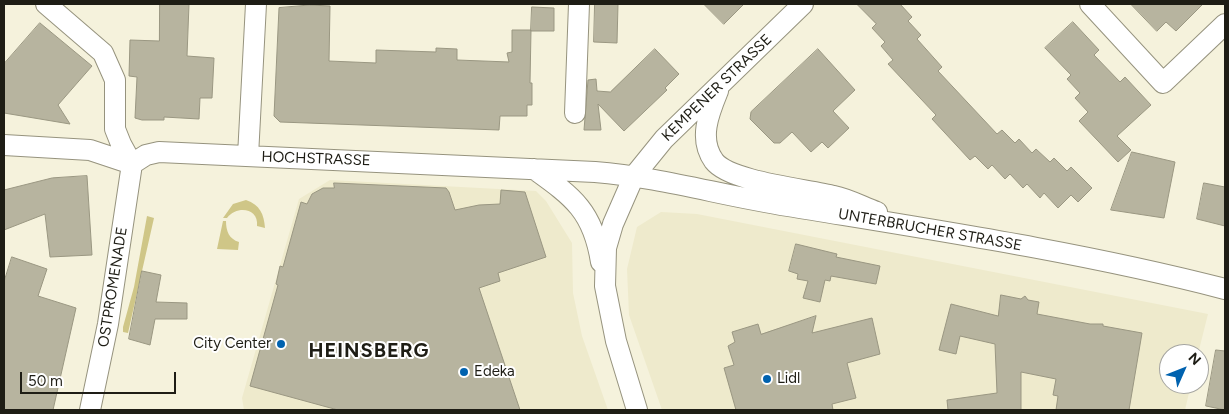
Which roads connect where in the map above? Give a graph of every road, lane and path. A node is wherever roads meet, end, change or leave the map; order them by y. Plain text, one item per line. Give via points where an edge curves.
1 (46, 4) edge
2 (256, 4) edge
3 (579, 4) edge
4 (803, 4) edge
5 (1090, 4) edge
6 (1225, 24) edge
7 (721, 84) junction
8 (575, 113) dead end
9 (4, 145) edge
10 (248, 156) junction
11 (132, 164) junction
12 (534, 169) junction
13 (634, 176) junction
14 (910, 225) junction
15 (605, 286) junction
16 (1225, 289) edge
17 (90, 410) edge
18 (638, 410) edge

1 - 11 street via 103,53 114,80 115,129
2 - 10 street
3 - 8 street
4 - 7 street, KEMPENER STRASSE
5 - 6 street via 1163,83
7 - 13 street, KEMPENER STRASSE via 664,139
7 - 14 street via 708,115 705,135 715,161 731,174 836,196
9 - 11 street via 90,150
10 - 11 street, HOCHSTRASSE via 159,152 146,155
10 - 12 street, HOCHSTRASSE
11 - 17 street, OSTPROMENADE via 102,355
12 - 13 street, HOCHSTRASSE
12 - 15 street via 572,196 586,216 594,234
13 - 14 street, UNTERBRUCHER STRASSE via 776,204
13 - 15 street, KEMPENER STRASSE via 608,240
14 - 16 street, UNTERBRUCHER STRASSE
15 - 18 street via 616,341

